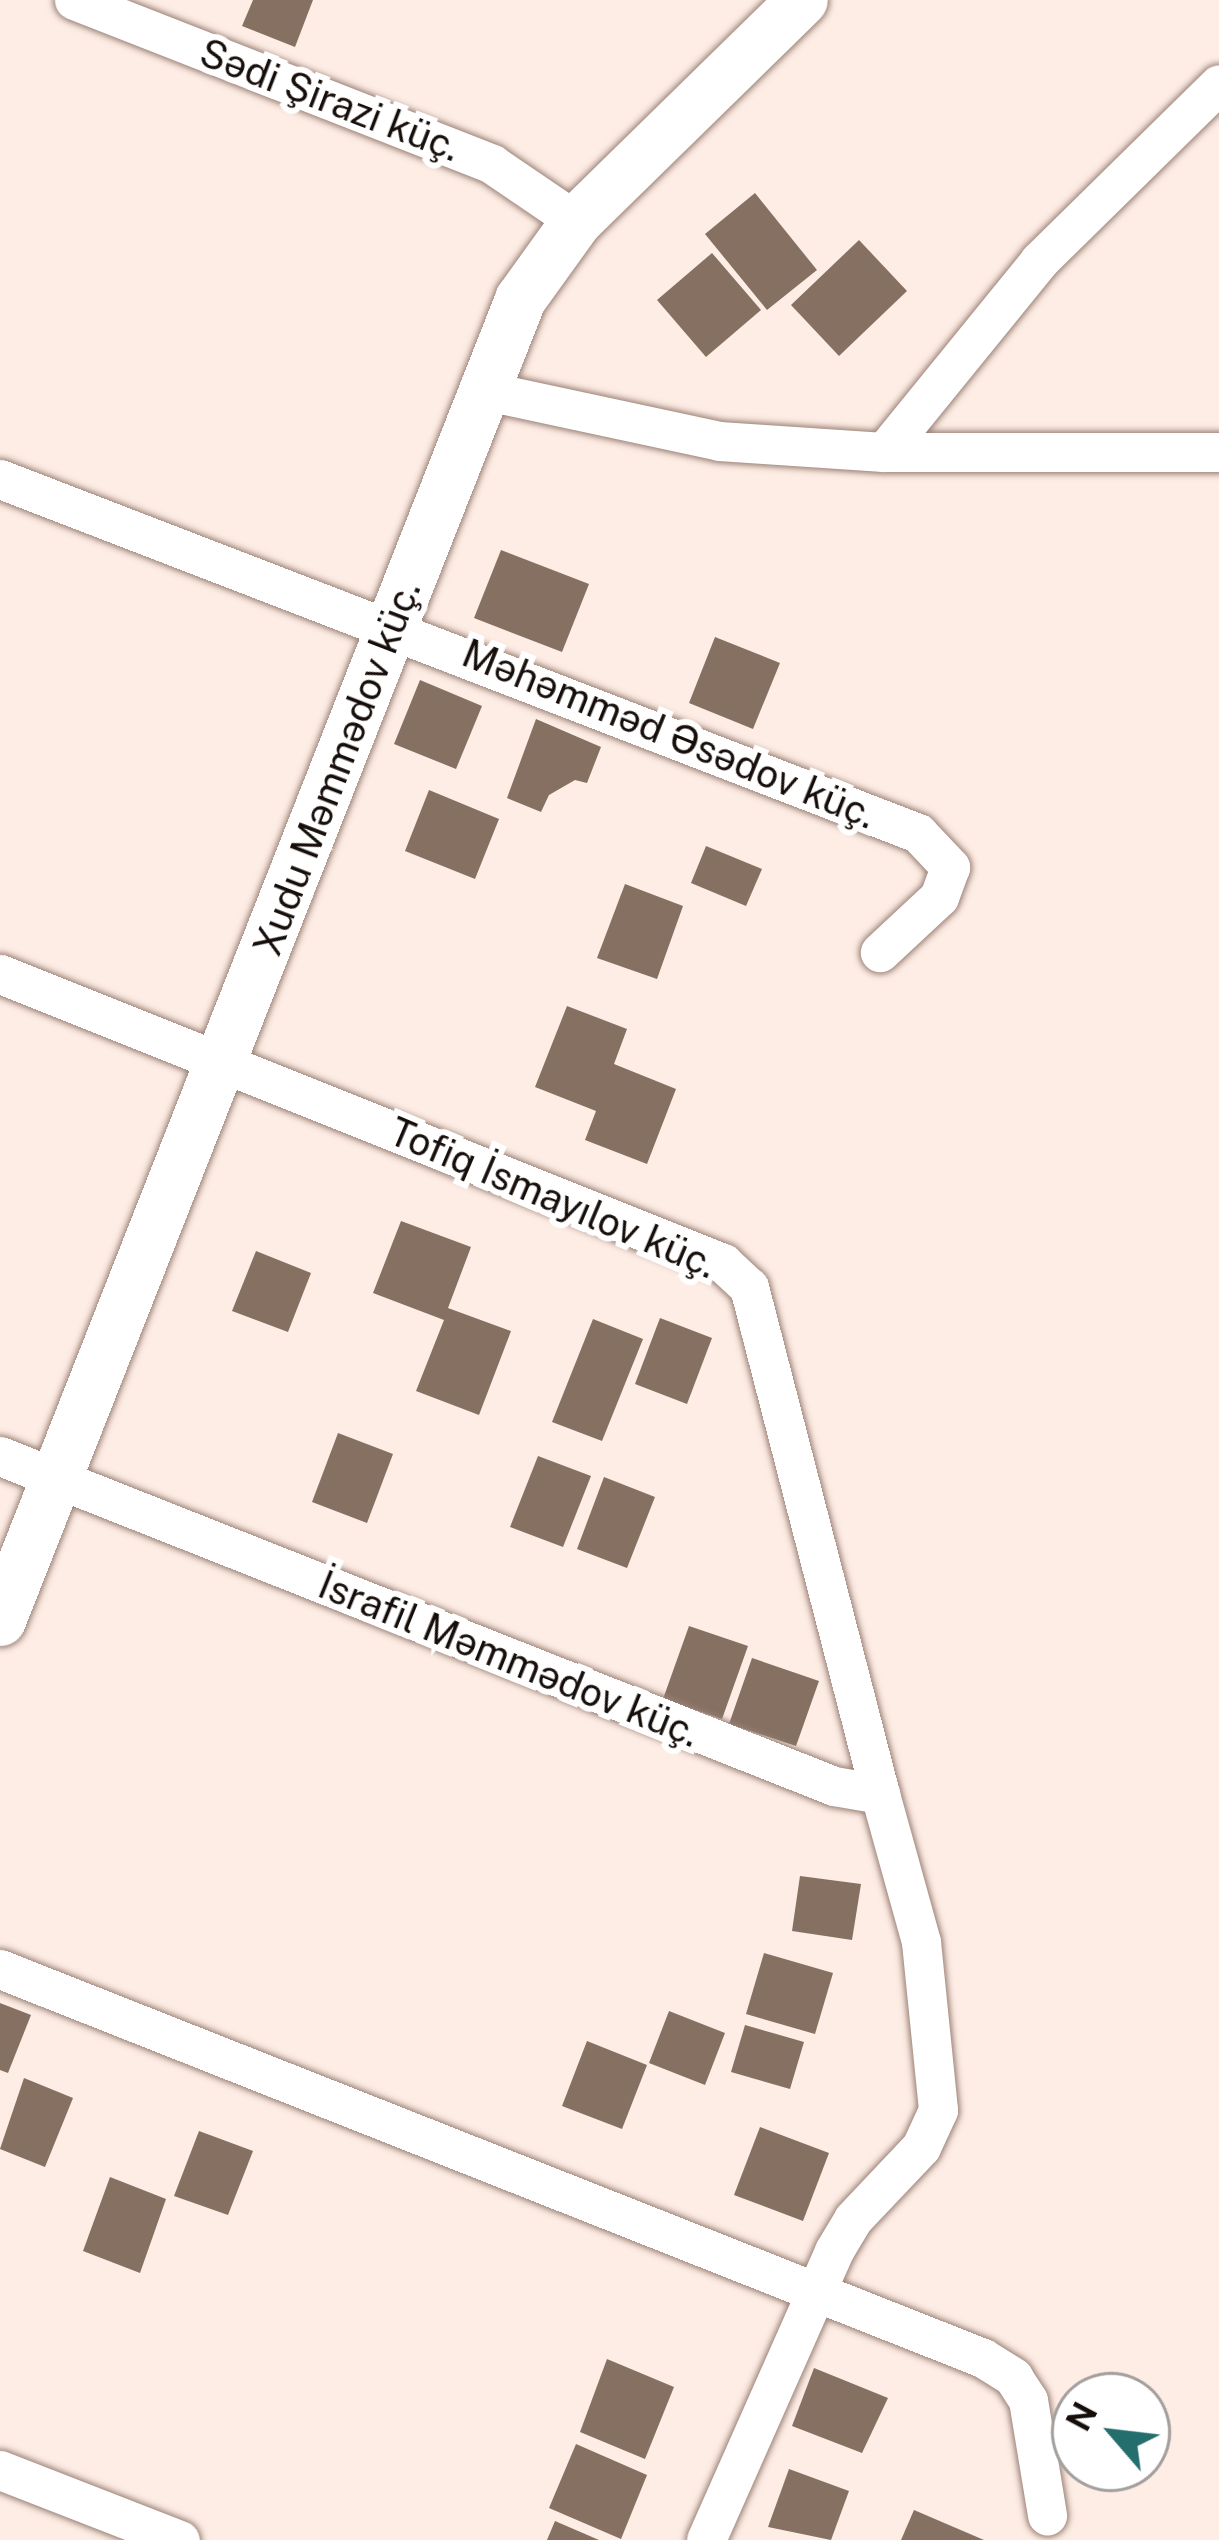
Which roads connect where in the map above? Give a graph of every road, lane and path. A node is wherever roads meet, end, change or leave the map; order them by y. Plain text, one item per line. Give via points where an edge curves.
1 (74, 0) edge
2 (802, 0) edge
3 (1219, 84) edge
4 (576, 221) junction
5 (482, 390) junction
6 (884, 452) junction
7 (1219, 452) edge
8 (0, 478) edge
9 (392, 624) junction
10 (880, 952) dead end
11 (0, 974) edge
12 (224, 1063) junction
13 (0, 1456) edge
14 (58, 1477) junction
15 (0, 1620) edge
16 (880, 1794) junction
17 (0, 1969) edge
18 (814, 2294) junction
19 (0, 2470) edge
20 (1047, 2515) dead end
21 (180, 2540) edge
22 (706, 2540) edge

1 - 4 street, Sədi Şirazi küç. via 492,164
2 - 4 street, Xudu Məmmədov küç.
3 - 6 street via 1039,261
4 - 5 street, Xudu Məmmədov küç. via 534,271
5 - 6 street via 719,441
5 - 9 street, Xudu Məmmədov küç.
6 - 7 street
8 - 9 street, Məhəmməd Əsədov küç.
9 - 10 street, Məhəmməd Əsədov küç. via 918,833 950,867 939,897
9 - 12 street, Xudu Məmmədov küç.
11 - 12 street, Tofiq İsmayılov küç.
12 - 14 street, Xudu Məmmədov küç.
12 - 16 street, Tofiq İsmayılov küç. via 723,1263 749,1287
13 - 14 street, İsrafil Məmmədov küç.
14 - 15 street, Xudu Məmmədov küç.
14 - 16 street, İsrafil Məmmədov küç. via 834,1786
16 - 18 street via 921,1942 938,2110 921,2147 853,2219
17 - 18 street
18 - 20 street via 1013,2377 1028,2400
18 - 22 street
19 - 21 street

